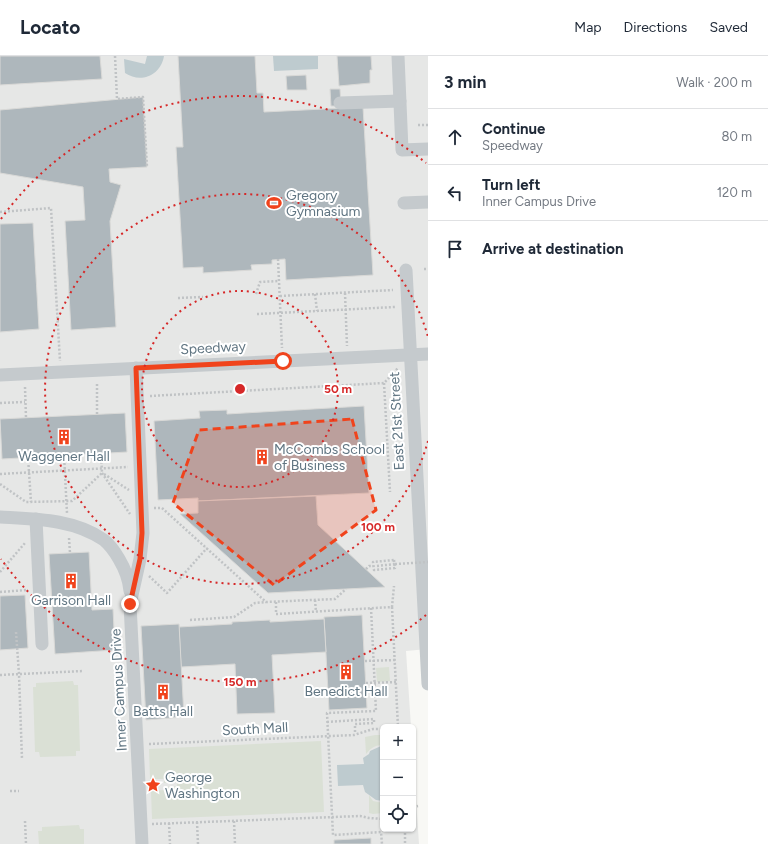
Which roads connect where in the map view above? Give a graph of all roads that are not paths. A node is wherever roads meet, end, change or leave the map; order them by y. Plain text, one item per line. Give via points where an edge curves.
1 (398, 56) edge
2 (400, 101) junction
3 (340, 103) dead end
4 (428, 149) edge
5 (428, 202) edge
6 (404, 203) dead end
7 (406, 270) dead end
8 (428, 354) edge
9 (410, 355) junction
10 (136, 368) junction
11 (0, 375) edge
12 (0, 517) edge
13 (34, 519) junction
14 (425, 566) edge
15 (130, 604) junction
16 (42, 644) dead end
17 (427, 653) edge
18 (428, 684) edge
19 (142, 844) edge

1 - 2 street
2 - 3 street
2 - 4 street via 402,150
5 - 6 street
7 - 9 street, East 21st Street
8 - 9 street, Speedway
9 - 10 street, Speedway
9 - 14 street, East 21st Street via 417,490
10 - 11 street, Speedway
10 - 15 street, Inner Campus Drive via 140,467 138,507 142,533
12 - 13 street
13 - 15 street via 68,524 104,541 113,550 126,572 130,587
13 - 16 street
14 - 17 street, East 21st Street
15 - 19 street, Inner Campus Drive
17 - 18 street, East 21st Street

